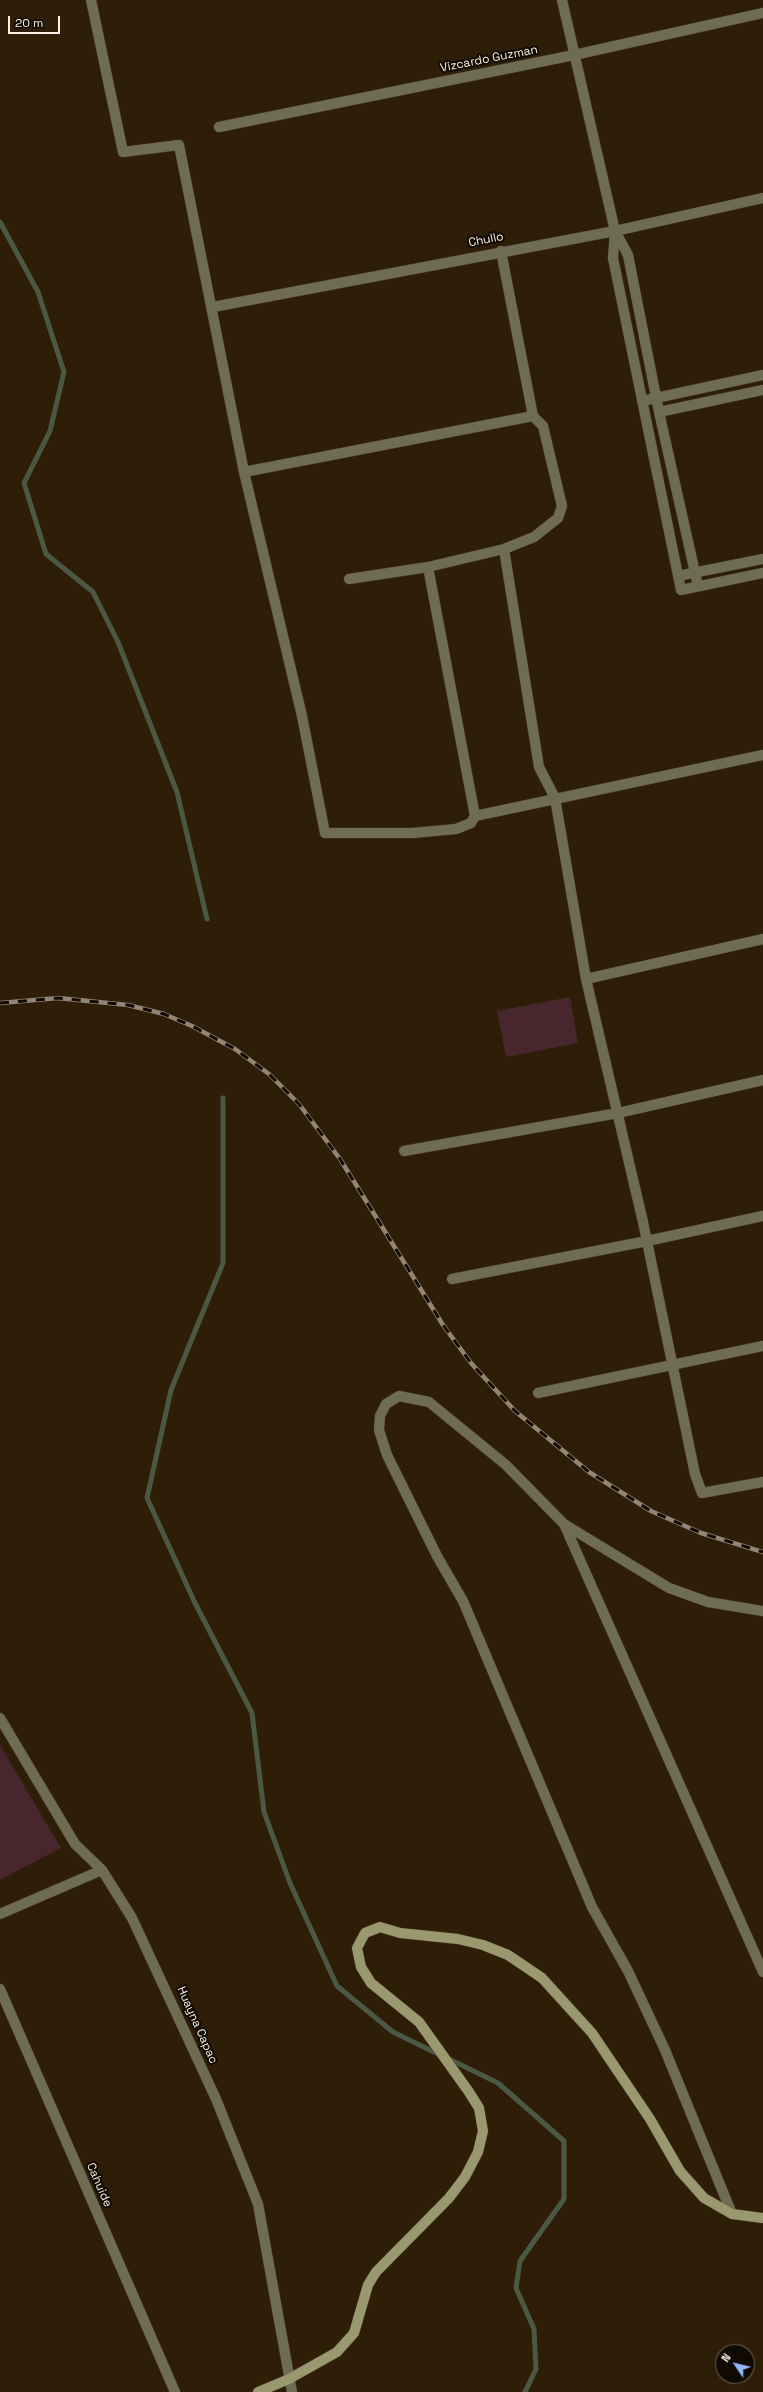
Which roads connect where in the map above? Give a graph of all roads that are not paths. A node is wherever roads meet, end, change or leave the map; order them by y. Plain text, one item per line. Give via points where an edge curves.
1 (91, 0) edge
2 (562, 0) edge
3 (763, 13) edge
4 (574, 55) junction
5 (218, 127) dead end
6 (763, 198) edge
7 (615, 231) junction
8 (501, 250) junction
9 (213, 307) junction
10 (763, 375) edge
11 (763, 390) edge
12 (657, 398) junction
13 (642, 401) junction
14 (659, 412) junction
15 (533, 416) junction
16 (244, 472) junction
17 (504, 549) junction
18 (763, 559) edge
19 (428, 567) junction
20 (695, 572) junction
21 (763, 573) edge
22 (678, 576) junction
23 (348, 579) dead end
24 (698, 586) junction
25 (763, 754) edge
26 (555, 798) junction
27 (475, 816) junction
28 (763, 939) edge
29 (586, 979) junction
30 (763, 1080) edge
31 (618, 1112) junction
32 (404, 1151) dead end
33 (763, 1216) edge
34 (647, 1241) junction
35 (452, 1279) dead end
36 (763, 1346) edge
37 (672, 1367) junction
38 (538, 1393) dead end
39 (763, 1482) edge
40 (564, 1524) junction
41 (763, 1611) edge
42 (0, 1718) edge
43 (102, 1870) junction
44 (0, 1914) edge
45 (763, 1972) edge
46 (0, 1989) edge
47 (732, 2214) junction
48 (763, 2218) edge
49 (289, 2379) junction
50 (175, 2392) edge
51 (258, 2392) edge
52 (292, 2392) edge

1 - 9 street via 123,152 179,146
2 - 4 street
3 - 4 street, Vizcardo Guzman
4 - 5 street, Vizcardo Guzman
4 - 7 street
6 - 7 street, Chullo
7 - 8 street, Chullo
7 - 12 street via 628,254
7 - 13 street via 613,258
8 - 9 street, Chullo
8 - 15 street
9 - 16 street
10 - 12 street
11 - 14 street
12 - 13 street
12 - 14 street
13 - 22 street
14 - 20 street
15 - 16 street
15 - 17 street via 543,426 562,506 558,518 534,537
16 - 27 street via 302,716 325,833 413,833 456,829 471,823
17 - 19 street
17 - 26 street via 539,767
18 - 20 street
19 - 23 street
19 - 27 street
20 - 22 street
20 - 24 street
21 - 24 street
22 - 24 street via 681,590
25 - 26 street
26 - 27 street
26 - 29 street
28 - 29 street
29 - 31 street
30 - 31 street
31 - 32 street
31 - 34 street
33 - 34 street
34 - 35 street
34 - 37 street
36 - 37 street
37 - 38 street
37 - 39 street via 695,1474 702,1493
40 - 41 street via 669,1588 708,1602
40 - 45 street
40 - 47 street via 506,1466 429,1402 399,1396 386,1404 380,1416 379,1430 387,1455 437,1556 463,1601 592,1907 628,1971 665,2050
42 - 43 street, Huayna Capac via 75,1844
43 - 44 street
43 - 49 street, Huayna Capac via 132,1918 159,1972 216,2099 258,2204
46 - 50 street, Cahuide
47 - 48 street
47 - 49 street via 704,2198 680,2171 650,2119 592,2033 542,1978 508,1955 483,1945 458,1939 400,1933 380,1927 365,1933 357,1948 361,1967 371,1983 419,2022 442,2052 479,2108 483,2131 478,2152 465,2177 449,2198 376,2272 368,2285 354,2333 338,2352
49 - 51 street
49 - 52 street, Huayna Capac

